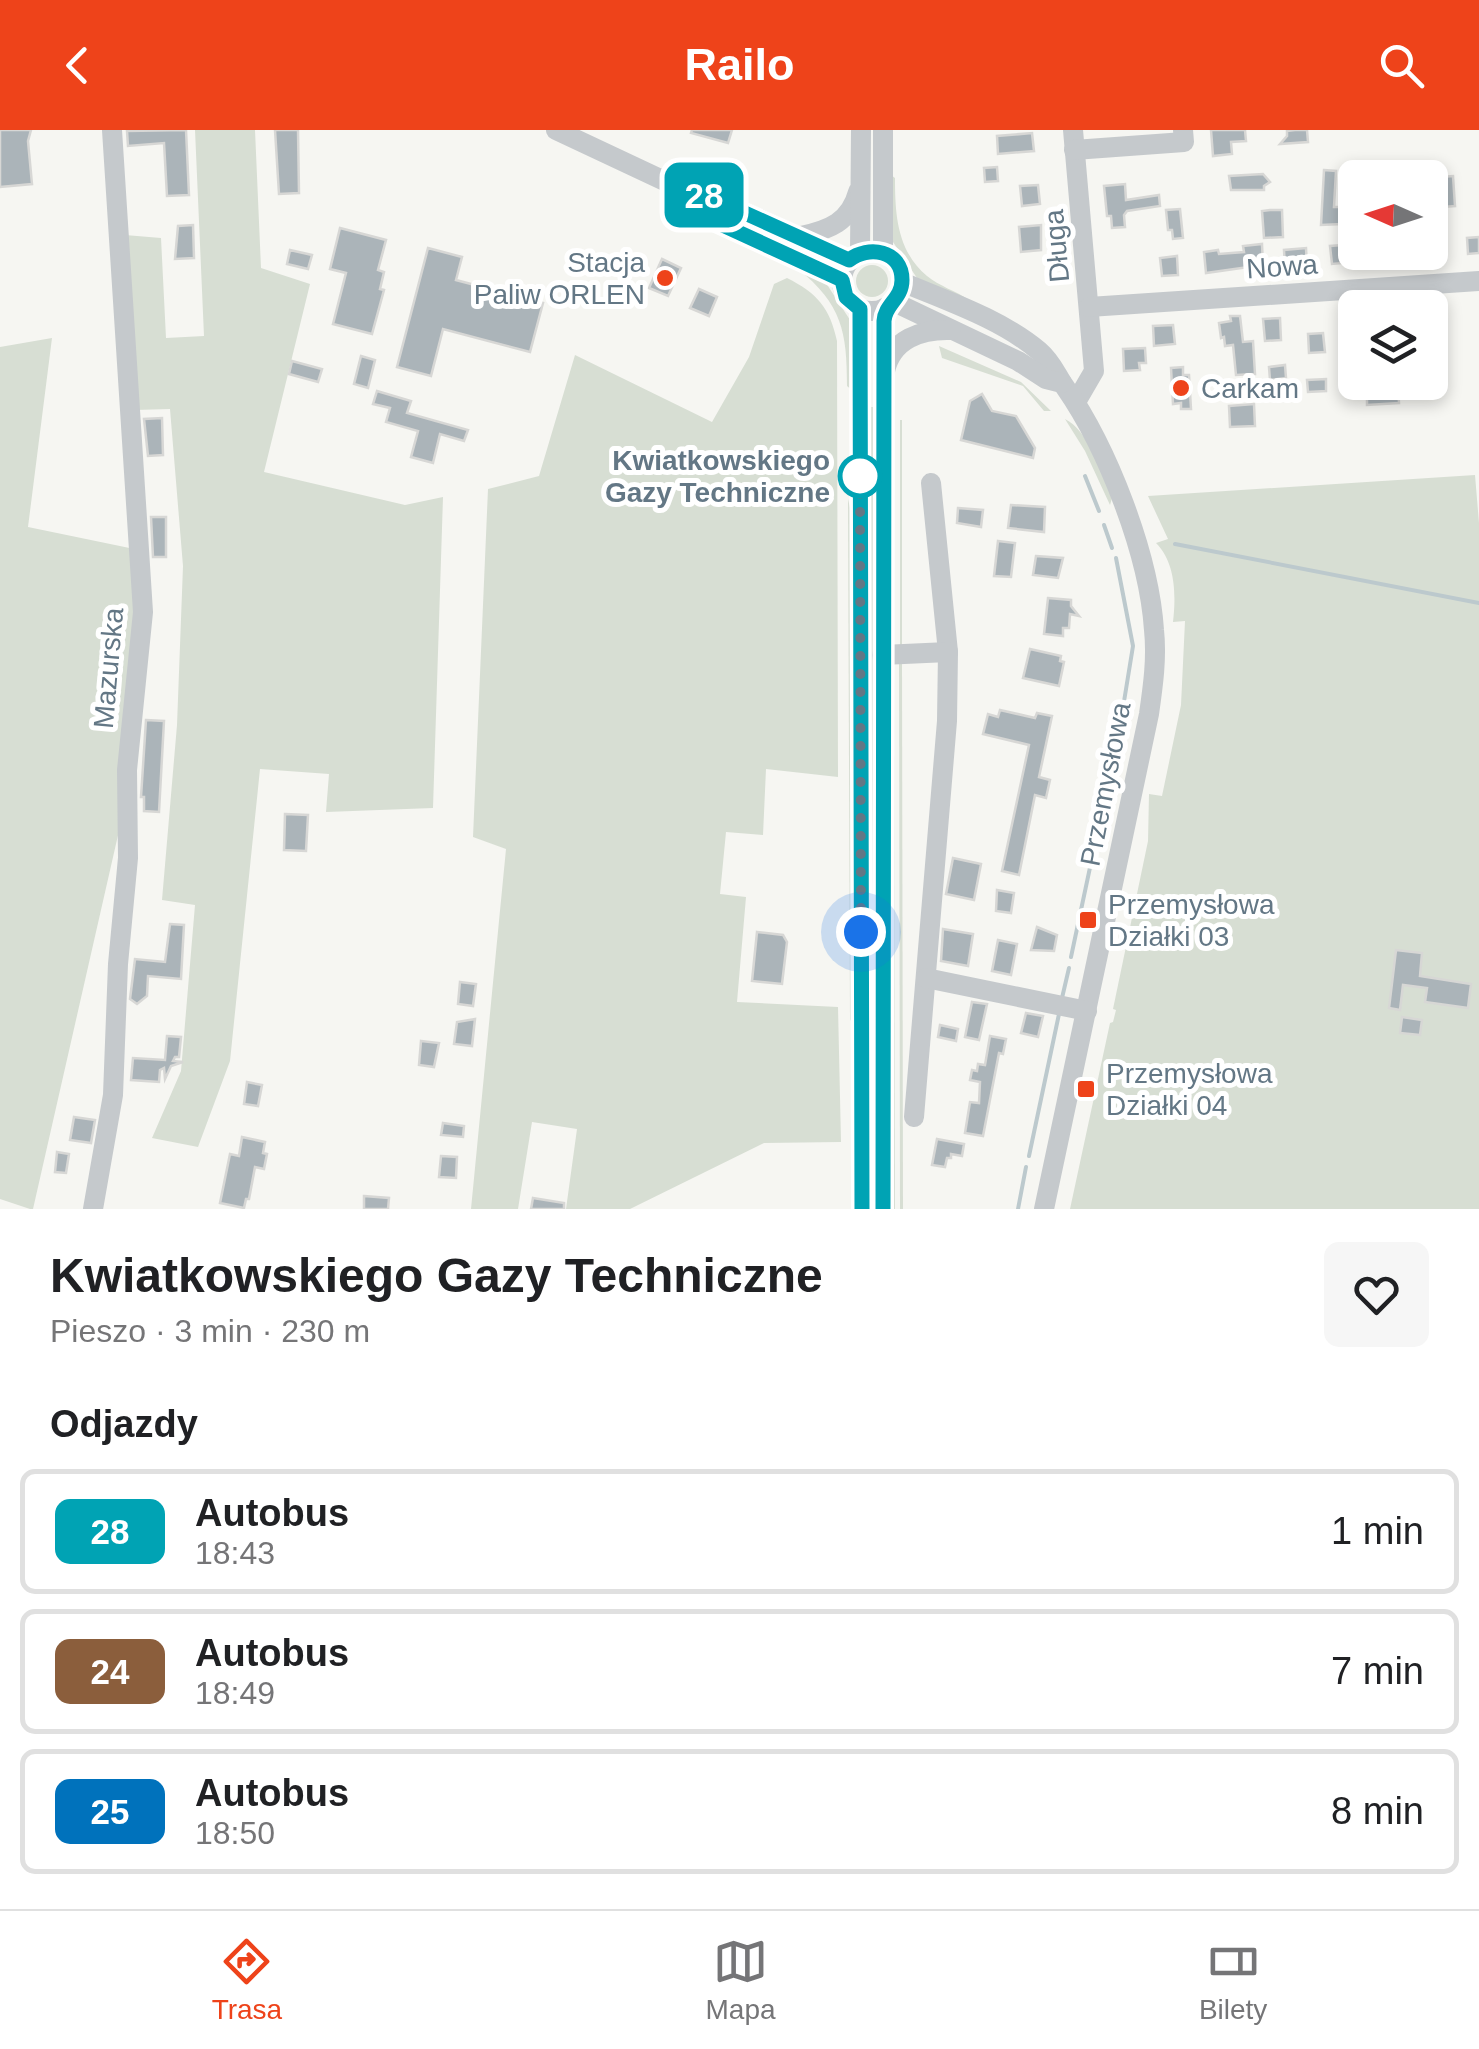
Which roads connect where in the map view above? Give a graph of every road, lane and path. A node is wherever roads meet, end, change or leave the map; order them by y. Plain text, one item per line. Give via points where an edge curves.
1 (112, 130) edge
2 (556, 130) edge
3 (861, 130) edge
4 (884, 130) edge
5 (1184, 130) edge
6 (1073, 140) edge
7 (861, 181) junction
8 (671, 184) junction
9 (801, 236) junction
10 (883, 252) junction
11 (850, 264) junction
12 (1479, 281) edge
13 (894, 298) junction
14 (1089, 306) junction
15 (860, 309) junction
16 (950, 330) junction
17 (1093, 356) junction
18 (883, 378) junction
19 (1062, 383) junction
20 (1076, 402) junction
21 (931, 482) dead end
22 (948, 652) junction
23 (882, 654) junction
24 (926, 978) junction
25 (1087, 1011) junction
26 (914, 1117) dead end
27 (93, 1209) edge
28 (862, 1209) edge
29 (883, 1209) edge
30 (1044, 1209) edge

1 - 27 street, Mazurska via 143,612 127,770 114,1095
2 - 8 street
3 - 7 street
4 - 10 street
5 - 6 street via 1184,142
6 - 14 street, Długa
7 - 9 street via 843,221
7 - 11 street
8 - 9 street
8 - 11 street via 716,222
9 - 11 street
10 - 11 street
10 - 13 street via 898,264
11 - 15 street via 846,297
12 - 14 street, Nowa
13 - 15 street
13 - 16 street, Przemysłowa
13 - 18 street
13 - 19 street, Przemysłowa via 1023,339 1056,368
14 - 17 street, Długa
15 - 28 street
16 - 18 street via 906,339 887,360
16 - 19 street, Przemysłowa
17 - 19 street
17 - 20 street, Długa via 1094,370
18 - 23 street
19 - 20 street, Przemysłowa
20 - 25 street, Przemysłowa via 1131,526 1155,633 1149,714
21 - 22 street
22 - 23 street
22 - 24 street
23 - 29 street
24 - 25 street
24 - 26 street
25 - 30 street, Przemysłowa

